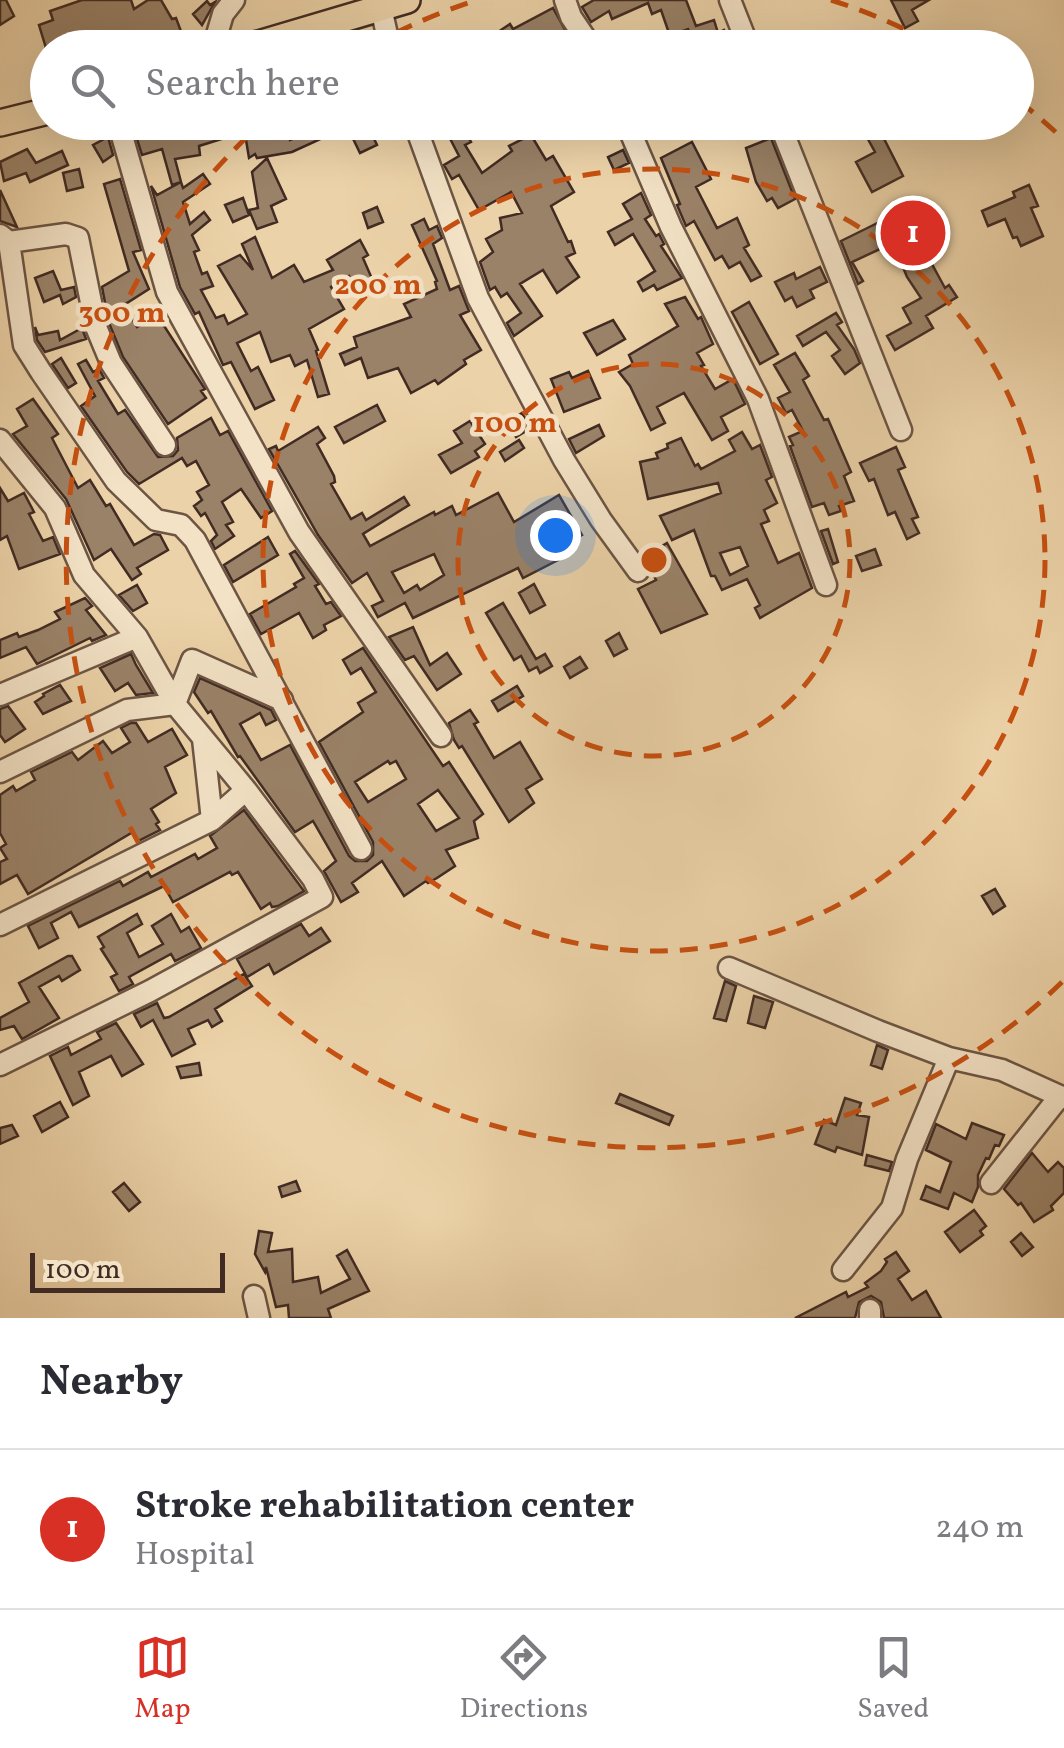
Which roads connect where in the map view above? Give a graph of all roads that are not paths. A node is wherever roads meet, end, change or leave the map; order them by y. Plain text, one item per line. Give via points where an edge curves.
1 (234, 0) edge
2 (407, 0) edge
3 (564, 0) edge
4 (730, 0) edge
5 (382, 8) junction
6 (218, 30) edge
7 (307, 30) edge
8 (386, 30) edge
9 (580, 30) edge
10 (742, 30) edge
11 (30, 115) edge
12 (0, 123) edge
13 (123, 140) edge
14 (421, 140) edge
15 (634, 140) edge
16 (786, 140) edge
17 (4, 238) edge
18 (901, 430) dead end
19 (0, 440) edge
20 (166, 445) dead end
21 (638, 570) dead end
22 (826, 584) dead end
23 (137, 637) junction
24 (0, 696) edge
25 (282, 700) junction
26 (175, 704) junction
27 (441, 736) dead end
28 (203, 739) junction
29 (0, 772) edge
30 (246, 790) junction
31 (212, 820) junction
32 (361, 849) dead end
33 (0, 925) edge
34 (729, 968) dead end
35 (949, 1058) junction
36 (0, 1065) edge
37 (1062, 1097) edge
38 (991, 1184) dead end
39 (843, 1270) dead end
40 (254, 1296) dead end
41 (259, 1318) edge

1 - 6 street
2 - 5 main road
3 - 9 street
4 - 10 street
5 - 7 main road
5 - 8 street
11 - 12 main road
13 - 27 street via 167,292 299,532
14 - 21 street via 478,298 564,460
15 - 22 street via 758,399
16 - 18 street
17 - 20 street via 78,238 110,363
17 - 25 street via 32,358 116,481 156,520 181,526 195,540
19 - 23 street via 55,508 84,574
23 - 24 street
23 - 26 street
25 - 26 street via 192,660
25 - 32 street
26 - 28 street
26 - 29 street via 128,710
28 - 30 street
28 - 31 street
30 - 31 street
30 - 36 street via 322,897
31 - 33 street
34 - 35 street
35 - 37 street via 1002,1070
35 - 39 street via 892,1208
37 - 38 street
40 - 41 street

